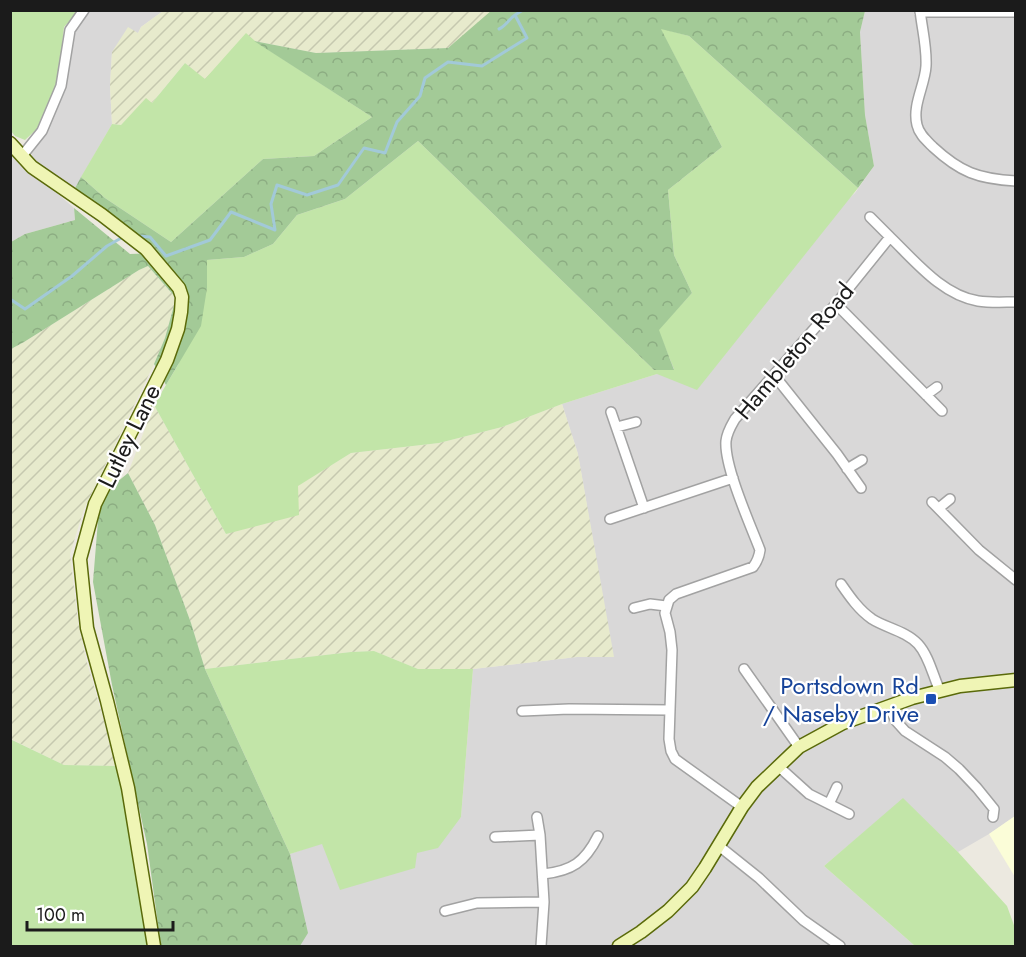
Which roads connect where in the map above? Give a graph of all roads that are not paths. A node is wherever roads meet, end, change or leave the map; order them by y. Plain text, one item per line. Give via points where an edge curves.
1 (84, 10) edge
2 (920, 11) edge
3 (1016, 12) edge
4 (10, 143) edge
5 (22, 156) junction
6 (1016, 181) edge
7 (870, 217) dead end
8 (890, 237) junction
9 (1016, 302) edge
10 (836, 304) junction
11 (774, 375) junction
12 (937, 387) dead end
13 (926, 396) junction
14 (942, 411) dead end
15 (611, 412) dead end
16 (636, 422) dead end
17 (616, 427) junction
18 (862, 460) dead end
19 (848, 469) junction
20 (733, 478) junction
21 (861, 488) dead end
22 (950, 500) dead end
23 (644, 508) junction
24 (610, 519) dead end
25 (1016, 580) edge
26 (841, 584) dead end
27 (854, 601) junction
28 (666, 606) junction
29 (634, 608) dead end
30 (844, 608) dead end
31 (744, 669) dead end
32 (1016, 680) edge
33 (940, 691) junction
34 (889, 706) junction
35 (669, 710) junction
36 (522, 711) dead end
37 (799, 747) junction
38 (778, 766) junction
39 (837, 787) dead end
40 (829, 804) junction
41 (742, 807) junction
42 (995, 809) dead end
43 (849, 813) dead end
44 (537, 817) dead end
45 (540, 835) junction
46 (598, 836) dead end
47 (495, 837) dead end
48 (719, 846) junction
49 (543, 873) junction
50 (544, 902) junction
51 (445, 911) dead end
52 (154, 946) edge
53 (541, 946) edge
54 (619, 946) edge
55 (840, 946) edge

1 - 5 street via 70,30 61,86 42,131
2 - 3 street
2 - 6 street via 926,59 916,120 920,133 941,155 964,170 982,178
4 - 5 street
5 - 52 street, Lutley Lane via 146,249 182,297 178,329 167,360 95,504 80,559 87,628 128,788
7 - 8 street
8 - 9 street via 928,274 961,297 980,302
8 - 10 street, Hambleton Road
10 - 11 street, Hambleton Road
10 - 13 street
11 - 19 street
11 - 20 street, Hambleton Road via 728,430 726,444
12 - 13 street
13 - 14 street
15 - 17 street
16 - 17 street
17 - 23 street
18 - 19 street
19 - 21 street
20 - 23 street
20 - 28 street, Hambleton Road via 760,550 757,562 753,567 676,594
22 - 25 street via 936,505 979,550
23 - 24 street
26 - 27 street
27 - 30 street
27 - 33 street via 874,620 916,642
28 - 29 street
28 - 35 street via 672,650
31 - 37 street
32 - 33 street
33 - 34 street
34 - 37 street via 843,723
34 - 42 street via 905,731 959,769
35 - 36 street
35 - 41 street via 669,740 675,759
37 - 38 street
38 - 40 street via 809,794
38 - 41 street
39 - 40 street
40 - 43 street
41 - 48 street
44 - 45 street
45 - 47 street
45 - 49 street
46 - 49 street via 590,852 571,868
48 - 54 street via 692,887 668,911
48 - 55 street via 803,920
49 - 50 street
50 - 51 street via 477,903
50 - 53 street

